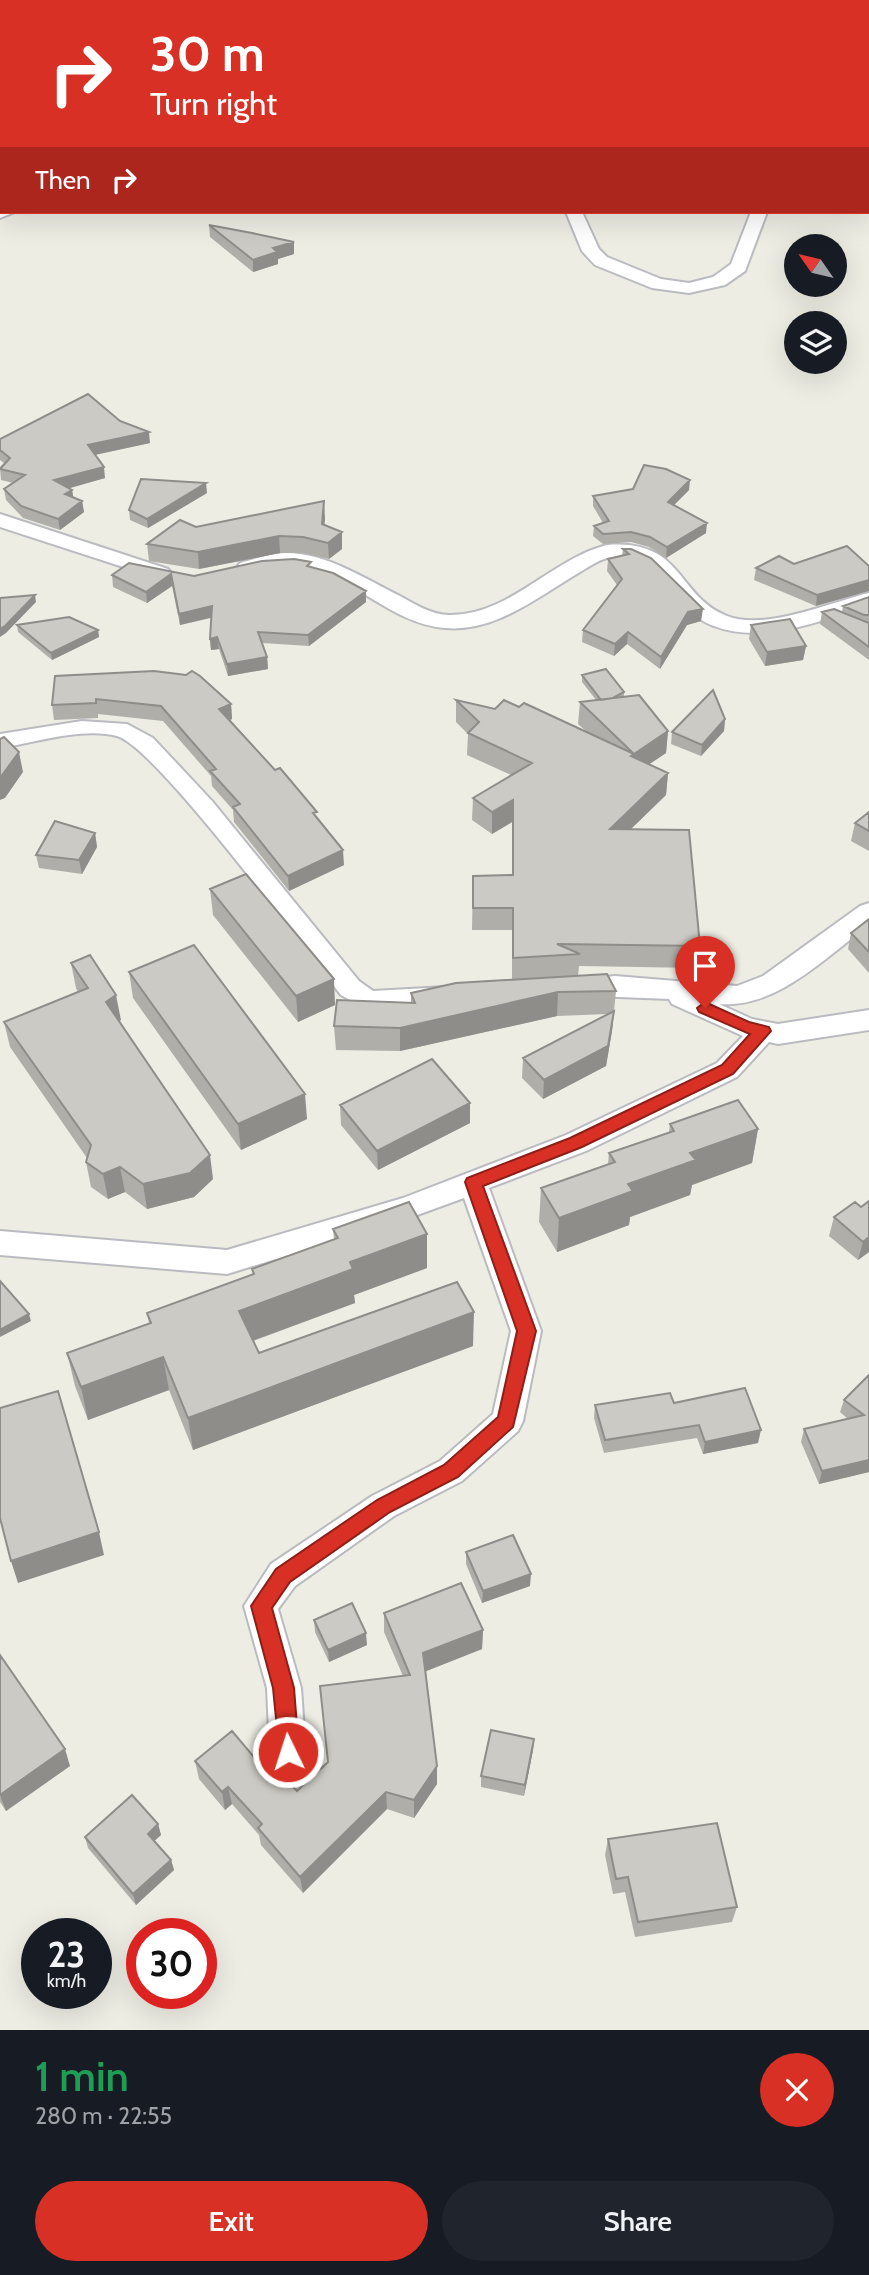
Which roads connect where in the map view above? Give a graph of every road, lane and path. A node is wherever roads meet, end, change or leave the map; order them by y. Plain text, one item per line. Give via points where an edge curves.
1 (576, 214) edge
2 (758, 214) edge
3 (0, 520) edge
4 (221, 573) edge
5 (185, 578) edge
6 (869, 599) edge
7 (0, 741) edge
8 (869, 912) edge
9 (560, 989) edge
10 (664, 989) junction
11 (464, 995) edge
12 (869, 1020) edge
13 (763, 1031) junction
14 (473, 1182) junction
15 (0, 1243) edge
16 (289, 1774) dead end

1 - 2 street via 591,251 601,261 658,284 689,288 719,281 739,267
3 - 5 street
4 - 6 street via 300,560 444,622 472,620 497,611 591,557 611,551 655,559 671,570 706,614 728,622 759,626 788,622
7 - 11 street via 108,727 130,732 171,769 350,988 368,1001
8 - 10 street via 772,983 738,996
9 - 10 street via 615,985
10 - 13 street
12 - 13 street via 778,1034
13 - 14 street via 727,1070 576,1143
14 - 15 street via 409,1207 227,1262
14 - 16 street via 526,1331 507,1421 451,1471 383,1506 283,1575 261,1606 284,1688

